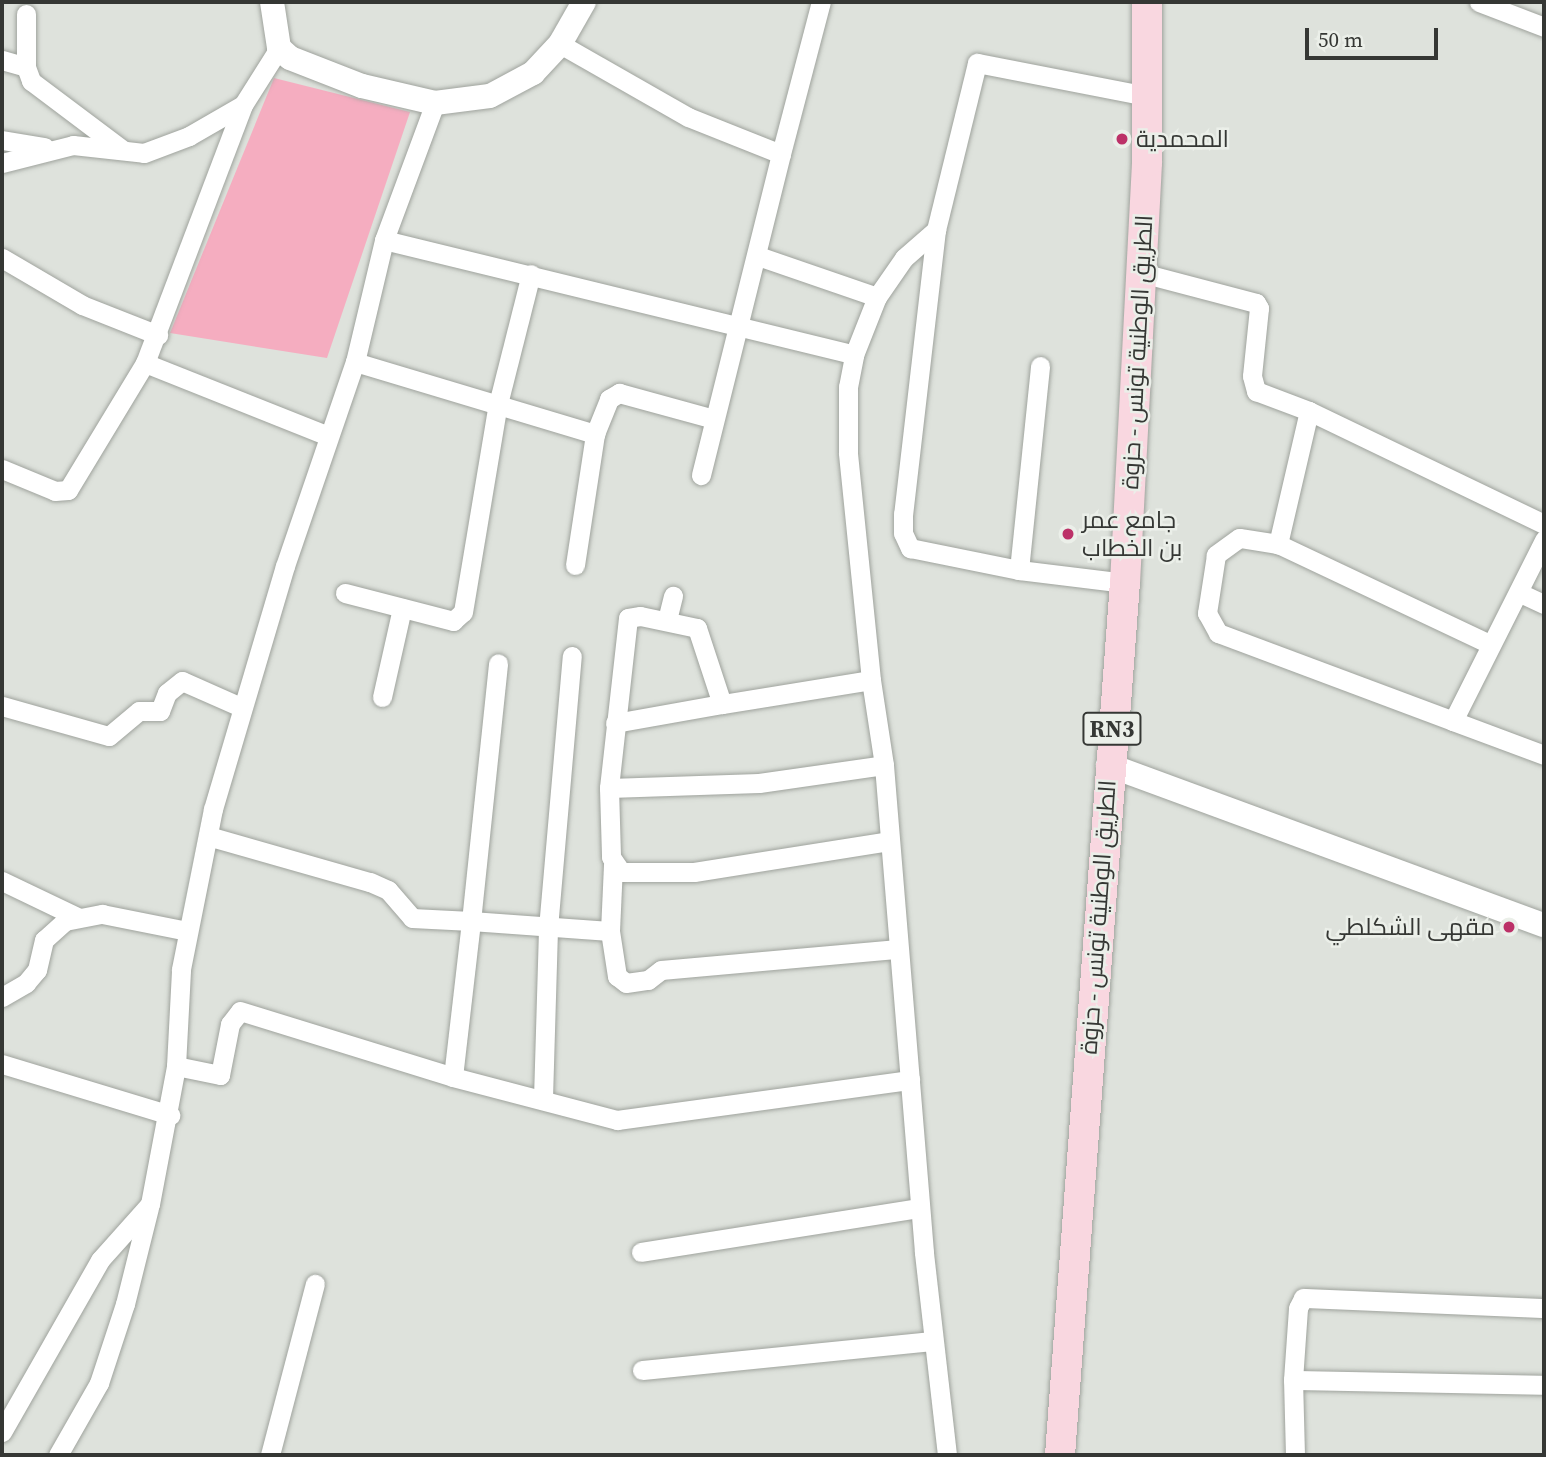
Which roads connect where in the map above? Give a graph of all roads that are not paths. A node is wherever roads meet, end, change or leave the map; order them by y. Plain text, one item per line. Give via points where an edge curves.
1 (272, 2) edge
2 (584, 2) edge
3 (821, 2) edge
4 (1147, 2) edge
5 (1479, 2) edge
6 (26, 13) dead end
7 (1544, 27) edge
8 (560, 44) junction
9 (279, 48) junction
10 (2, 60) edge
11 (26, 67) junction
12 (1146, 96) junction
13 (435, 103) junction
14 (243, 105) junction
15 (2, 140) edge
16 (49, 148) junction
17 (126, 152) junction
18 (781, 154) junction
19 (2, 163) edge
20 (936, 230) junction
21 (384, 240) junction
22 (758, 256) junction
23 (2, 258) edge
24 (1142, 273) junction
25 (531, 274) junction
26 (877, 296) junction
27 (740, 327) junction
28 (158, 335) junction
29 (854, 355) junction
30 (355, 362) junction
31 (145, 363) junction
32 (1040, 366) dead end
33 (497, 408) junction
34 (1309, 411) junction
35 (714, 419) junction
36 (596, 434) junction
37 (328, 436) junction
38 (2, 469) edge
39 (701, 475) dead end
40 (1544, 524) edge
41 (1544, 540) edge
42 (1278, 544) junction
43 (575, 565) dead end
44 (1018, 570) junction
45 (1125, 583) junction
46 (345, 593) dead end
47 (1520, 593) junction
48 (673, 596) dead end
49 (1544, 604) edge
50 (402, 608) junction
51 (667, 620) junction
52 (1490, 643) junction
53 (572, 656) dead end
54 (498, 663) dead end
55 (871, 680) junction
56 (382, 698) dead end
57 (722, 705) junction
58 (2, 706) edge
59 (241, 707) junction
60 (1453, 721) junction
61 (615, 723) junction
62 (1544, 755) edge
63 (884, 765) junction
64 (1108, 765) junction
65 (608, 788) junction
66 (208, 836) junction
67 (889, 841) junction
68 (612, 864) junction
69 (2, 881) edge
70 (77, 917) junction
71 (471, 921) junction
72 (1544, 925) edge
73 (548, 928) junction
74 (187, 931) junction
75 (610, 931) junction
76 (898, 950) junction
77 (2, 997) edge
78 (2, 1063) edge
79 (176, 1066) junction
80 (453, 1076) junction
81 (910, 1080) junction
82 (543, 1098) junction
83 (170, 1115) junction
84 (150, 1204) junction
85 (920, 1208) junction
86 (641, 1252) dead end
87 (315, 1284) dead end
88 (1544, 1307) edge
89 (933, 1340) junction
90 (642, 1370) dead end
91 (1293, 1380) junction
92 (1544, 1385) edge
93 (2, 1432) edge
94 (59, 1455) edge
95 (270, 1455) edge
96 (947, 1455) edge
97 (1060, 1455) edge
98 (1295, 1455) edge

1 - 9 street
2 - 8 street
3 - 18 street
4 - 12 main road, الطريق الوطنية تونس - حزوة / RN3
5 - 7 street
6 - 11 street
8 - 13 street via 533,73 490,96
8 - 18 street via 688,117
9 - 13 street via 290,58 362,86
9 - 14 street
10 - 11 street
11 - 17 street via 31,81
12 - 20 street via 977,62
12 - 24 main road, الطريق الوطنية تونس - حزوة / RN3
13 - 21 street
14 - 17 street via 189,136 144,153
14 - 28 street
15 - 16 street
16 - 17 street via 73,145
16 - 19 street
18 - 22 street
20 - 26 street via 904,258
20 - 44 street via 902,533 910,548 927,554
21 - 25 street
21 - 30 street
22 - 26 street
22 - 27 street
23 - 28 street via 82,304
24 - 34 street via 1256,303 1252,376 1256,391
24 - 45 main road, الطريق الوطنية تونس - حزوة / RN3
25 - 27 street
25 - 33 street
26 - 29 street
27 - 29 street
27 - 35 street
28 - 31 street
29 - 55 street via 845,410
30 - 33 street
30 - 37 street
31 - 37 street
31 - 38 street via 68,490 55,491
32 - 44 street
33 - 36 street
33 - 50 street via 463,612 453,621
34 - 40 street
34 - 42 street
35 - 36 street via 619,393 609,399
35 - 39 street
36 - 43 street
37 - 59 street
41 - 47 street
42 - 52 street
42 - 60 street via 1239,538 1216,555 1208,613 1218,633
44 - 45 street
45 - 64 main road, الطريق الوطنية تونس - حزوة / RN3
46 - 50 street
47 - 49 street
47 - 52 street
48 - 51 street
50 - 56 street
51 - 57 street via 692,625 701,634
51 - 61 street via 628,618
52 - 60 street
53 - 73 street
54 - 71 street
55 - 57 street
55 - 63 street
57 - 61 street
58 - 59 street via 109,736 139,711 160,711 167,693 182,681
59 - 66 street
60 - 62 street
61 - 65 street
63 - 65 street via 759,783
63 - 67 street
64 - 72 street
64 - 97 main road, الطريق الوطنية تونس - حزوة / RN3
65 - 68 street
66 - 71 street via 370,882 388,890 412,918
66 - 74 street
67 - 68 street via 694,872 621,872
67 - 76 street
68 - 75 street
69 - 70 street
70 - 74 street via 102,914
70 - 77 street via 54,929 44,940 37,970 26,983
71 - 73 street
71 - 80 street
73 - 75 street
73 - 82 street
74 - 79 street
75 - 76 street via 617,976 626,983 648,980 661,970
76 - 81 street
78 - 83 street
79 - 80 street via 220,1075 230,1024 240,1011
79 - 83 street
80 - 82 street
81 - 82 street via 637,1121 617,1120
81 - 85 street
83 - 84 street
84 - 93 street via 100,1261
84 - 94 street via 125,1304 99,1382
85 - 86 street
85 - 89 street
87 - 95 street
88 - 91 street via 1309,1295 1298,1308
89 - 90 street
89 - 96 street
91 - 92 street
91 - 98 street

